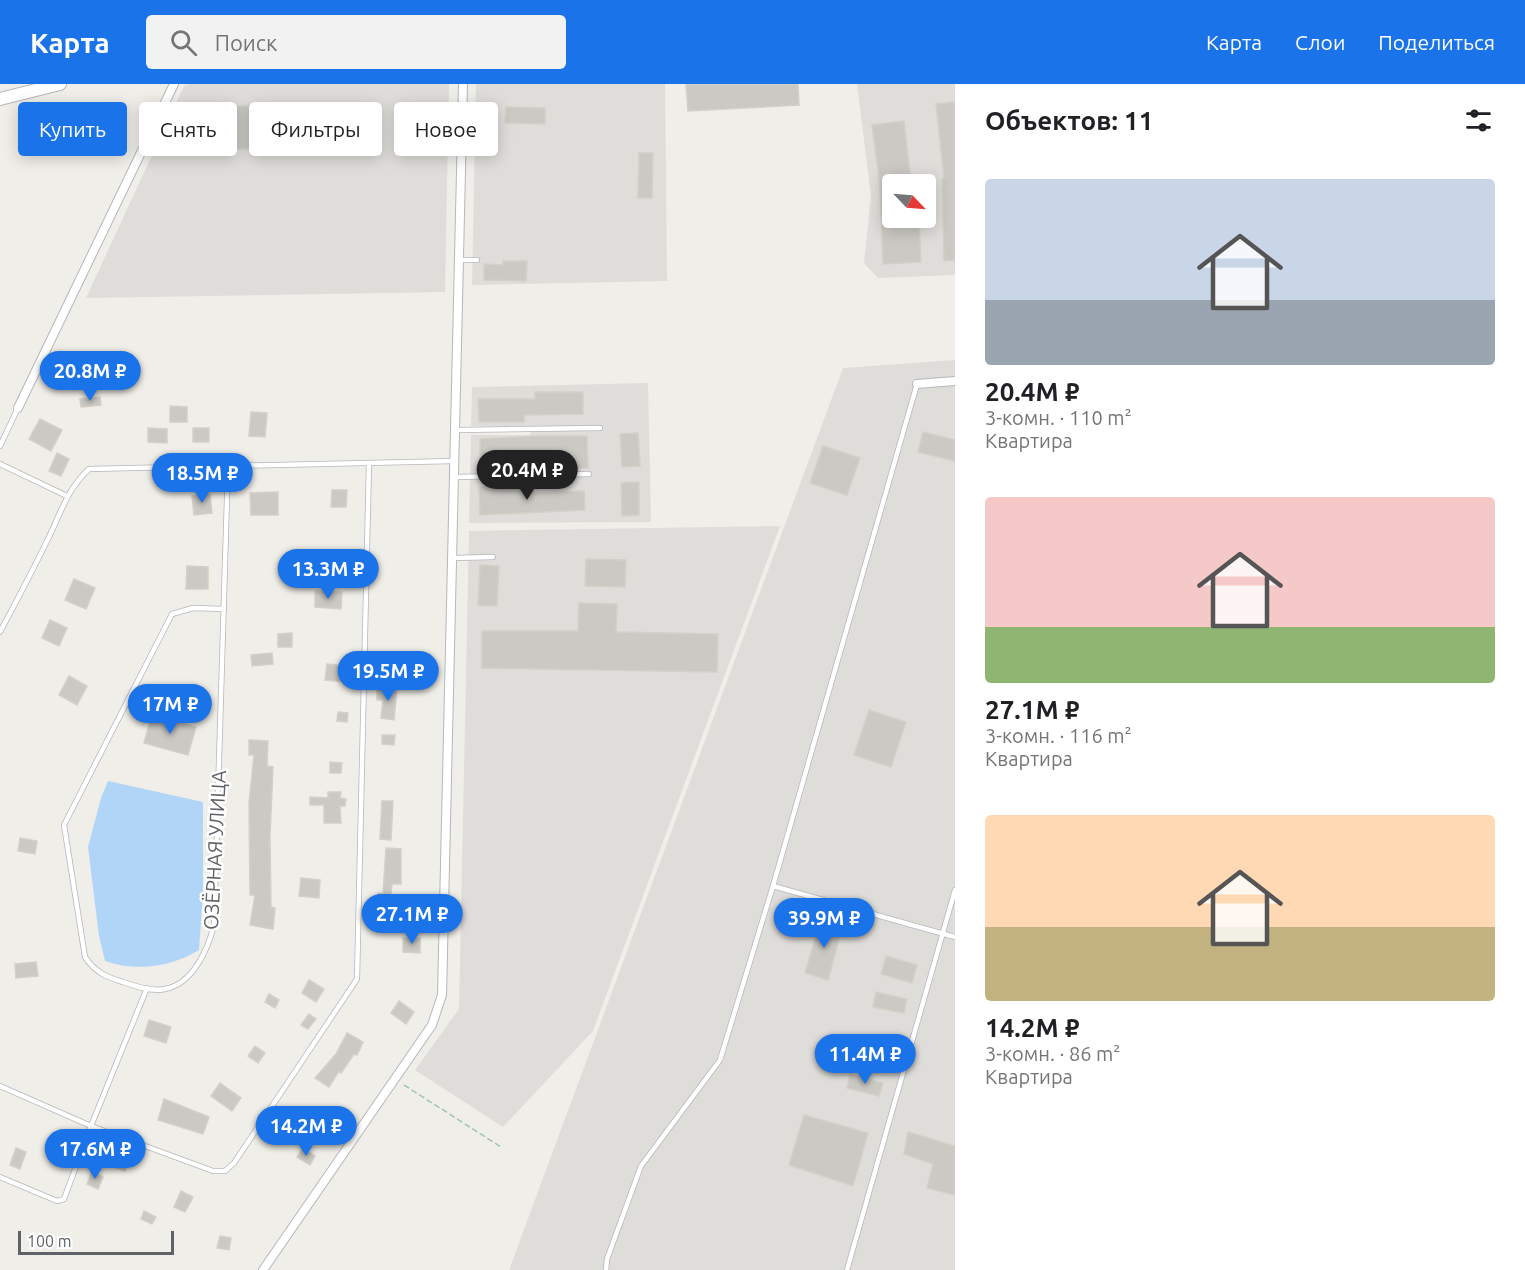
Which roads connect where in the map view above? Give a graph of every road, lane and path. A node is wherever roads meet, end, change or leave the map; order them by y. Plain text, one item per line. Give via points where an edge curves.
1 (60, 84) edge
2 (174, 84) edge
3 (463, 84) edge
4 (0, 99) edge
5 (460, 260) junction
6 (477, 260) dead end
7 (955, 381) edge
8 (917, 384) joint
9 (18, 408) joint
10 (600, 428) dead end
11 (457, 430) junction
12 (0, 446) edge
13 (456, 461) junction
14 (369, 463) junction
15 (0, 464) edge
16 (228, 465) junction
17 (589, 474) dead end
18 (456, 477) junction
19 (67, 496) junction
20 (493, 557) dead end
21 (454, 558) junction
22 (224, 609) junction
23 (0, 632) edge
24 (773, 886) junction
25 (955, 890) edge
26 (942, 934) junction
27 (955, 937) edge
28 (147, 988) junction
29 (398, 1081) dead end
30 (0, 1086) edge
31 (91, 1126) junction
32 (501, 1147) dead end
33 (0, 1177) edge
34 (263, 1270) edge
35 (606, 1270) edge
36 (847, 1270) edge

1 - 4 street
2 - 9 street
3 - 5 street
5 - 6 lane
5 - 11 street
7 - 8 street
8 - 24 lane
9 - 12 lane
10 - 11 lane
11 - 13 street
13 - 14 lane
13 - 18 street
14 - 16 lane
14 - 31 lane via 357,979 225,1171 213,1171
15 - 19 lane
16 - 19 lane via 89,469
16 - 22 lane, ОЗЁРНАЯ УЛИЦА
17 - 18 lane
18 - 21 street
19 - 23 lane
20 - 21 lane
21 - 34 street via 445,974 438,1011
22 - 28 lane, ОЗЁРНАЯ УЛИЦА via 214,925 201,959 178,984 164,990
22 - 28 lane, ОЗЁРНАЯ УЛИЦА via 193,608 172,614 64,825 86,957 93,969 106,977
24 - 26 lane
24 - 35 lane via 720,1060 641,1166
25 - 26 lane
26 - 27 lane
26 - 36 lane
28 - 31 lane
29 - 32 path
30 - 31 lane
31 - 33 lane via 64,1199 57,1201

